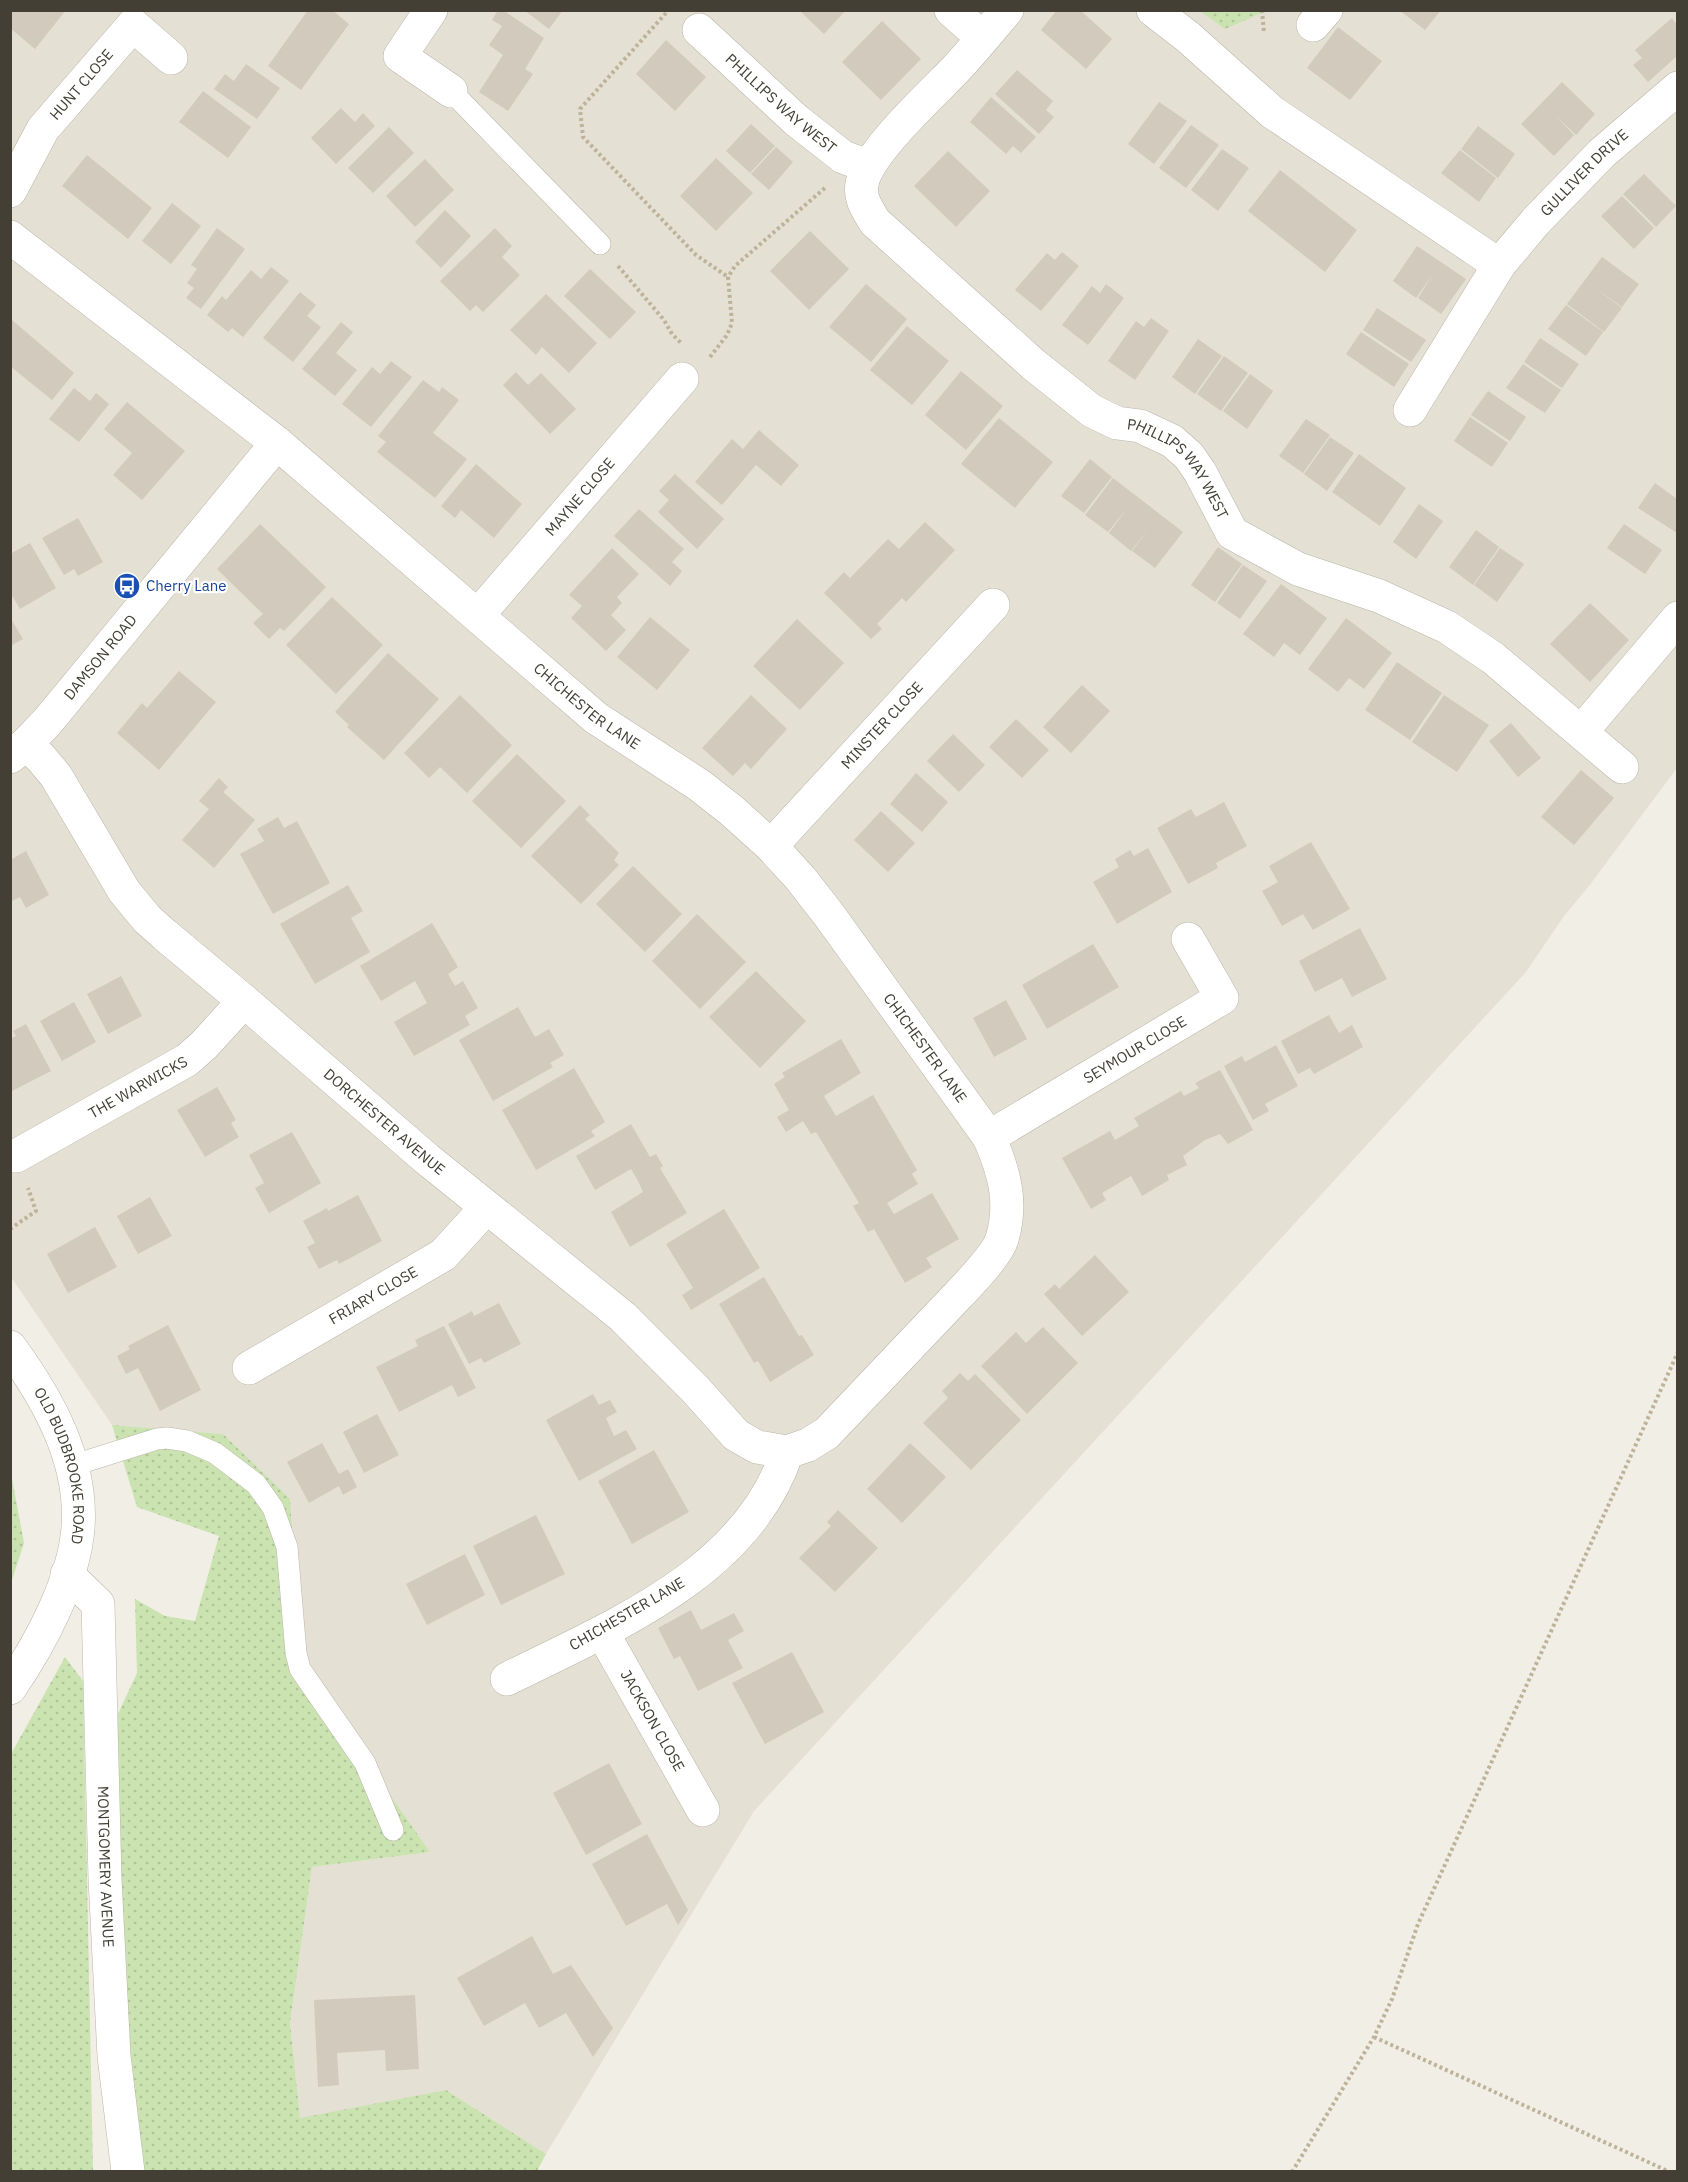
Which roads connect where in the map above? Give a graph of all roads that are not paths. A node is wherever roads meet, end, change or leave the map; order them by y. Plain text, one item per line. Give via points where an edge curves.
1 (431, 10) edge
2 (951, 10) edge
3 (1007, 10) edge
4 (1153, 10) edge
5 (699, 30) dead end
6 (983, 38) junction
7 (171, 58) dead end
8 (1677, 88) edge
9 (451, 90) joint
10 (868, 166) junction
11 (10, 191) edge
12 (10, 237) edge
13 (600, 244) road end
14 (1499, 265) junction
15 (682, 379) dead end
16 (1410, 410) dead end
17 (277, 443) junction
18 (993, 605) dead end
19 (478, 615) junction
20 (1677, 618) edge
21 (1582, 731) junction
22 (18, 751) edge
23 (1622, 767) dead end
24 (771, 846) junction
25 (1188, 939) dead end
26 (244, 1001) junction
27 (989, 1137) junction
28 (16, 1156) road end
29 (486, 1208) junction
30 (10, 1347) edge
31 (249, 1368) dead end
32 (787, 1452) junction
33 (71, 1466) junction
34 (67, 1574) junction
35 (602, 1632) junction
36 (507, 1679) dead end
37 (10, 1688) edge
38 (703, 1810) dead end
39 (393, 1830) dead end
40 (128, 2172) edge

1 - 9 street via 400,56
2 - 6 street
3 - 6 street, PHILLIPS WAY WEST
4 - 14 street via 1303,135
5 - 10 street, PHILLIPS WAY WEST via 796,120 843,157
6 - 10 street, PHILLIPS WAY WEST
7 - 11 street, HUNT CLOSE via 133,25 43,129
8 - 14 street, GULLIVER DRIVE via 1602,153
9 - 13 lane
10 - 21 street, PHILLIPS WAY WEST via 862,200 875,222 1034,365 1092,411 1172,441 1200,472 1232,533 1298,569 1379,596 1447,627 1493,658
12 - 17 street
14 - 16 street, GULLIVER DRIVE
15 - 19 street, MAYNE CLOSE
17 - 19 street, CHICHESTER LANE
17 - 22 street, DAMSON ROAD
18 - 24 street, MINSTER CLOSE
19 - 24 street, CHICHESTER LANE via 596,718 699,785
20 - 21 street
21 - 23 street, PHILLIPS WAY WEST
22 - 26 street, DORCHESTER AVENUE via 41,758 56,776 134,905
24 - 27 street, CHICHESTER LANE via 829,915
25 - 27 street, SEYMOUR CLOSE via 1222,998
26 - 28 street, THE WARWICKS via 187,1059
26 - 29 street, DORCHESTER AVENUE
27 - 32 street, CHICHESTER LANE via 1006,1185 1008,1210 1002,1242 978,1274 827,1433
29 - 31 street, FRIARY CLOSE via 443,1255
29 - 32 street, DORCHESTER AVENUE via 623,1317 736,1435 757,1446
30 - 33 street, OLD BUDBROOKE ROAD via 45,1399
32 - 35 street, CHICHESTER LANE via 767,1496 712,1560 679,1588
33 - 34 street, OLD BUDBROOKE ROAD via 78,1528
33 - 39 lane via 157,1439 176,1439 215,1454 262,1491 279,1520 287,1547 300,1669 365,1763
34 - 37 street, OLD BUDBROOKE ROAD via 51,1618
34 - 40 street, MONTGOMERY AVENUE via 98,1604 114,2056
35 - 36 street, CHICHESTER LANE
35 - 38 street, JACKSON CLOSE

